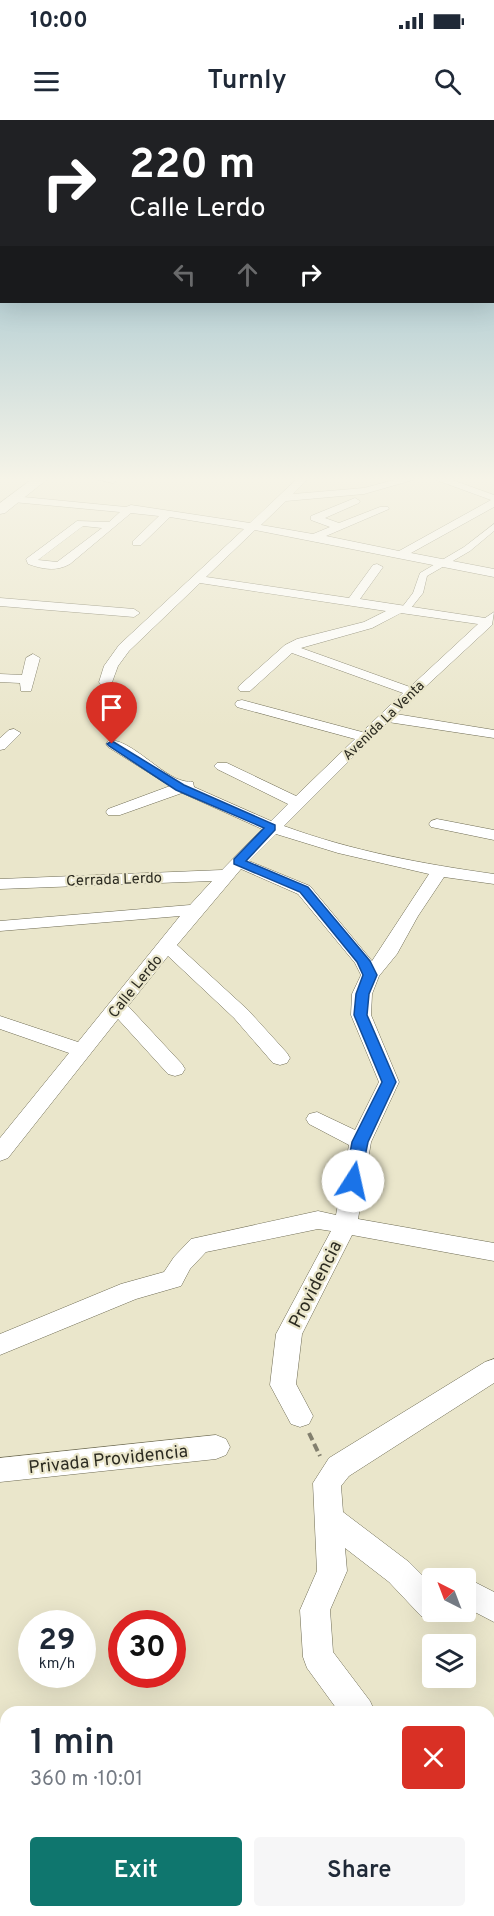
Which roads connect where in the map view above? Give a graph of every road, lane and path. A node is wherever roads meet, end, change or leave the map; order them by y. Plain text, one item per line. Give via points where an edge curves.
1 (32, 561) edge
2 (67, 561) edge
3 (215, 561) edge
4 (430, 561) edge
5 (446, 561) edge
6 (442, 563) junction
7 (377, 567) dead end
8 (494, 573) edge
9 (197, 579) junction
10 (0, 602) edge
11 (352, 602) junction
12 (404, 607) junction
13 (134, 613) dead end
14 (491, 619) edge
15 (290, 648) junction
16 (33, 658) dead end
17 (0, 678) edge
18 (103, 682) joint
19 (245, 688) dead end
20 (412, 692) junction
21 (242, 704) dead end
22 (385, 717) junction
23 (0, 732) edge
24 (494, 734) edge
25 (365, 737) junction
26 (114, 739) joint
27 (0, 746) edge
28 (222, 766) dead end
29 (184, 786) junction
30 (298, 803) junction
31 (114, 812) dead end
32 (437, 824) dead end
33 (272, 826) junction
34 (494, 835) edge
35 (233, 868) junction
36 (440, 872) junction
37 (494, 879) edge
38 (0, 884) edge
39 (195, 910) junction
40 (0, 926) edge
41 (167, 946) junction
42 (370, 975) junction
43 (118, 1007) junction
44 (0, 1022) edge
45 (83, 1051) junction
46 (280, 1058) dead end
47 (175, 1069) dead end
48 (317, 1119) dead end
49 (360, 1142) junction
50 (0, 1153) edge
51 (346, 1224) junction
52 (494, 1252) edge
53 (0, 1345) edge
54 (494, 1370) edge
55 (300, 1416) joint
56 (216, 1447) dead end
57 (0, 1470) edge
58 (330, 1479) junction
59 (329, 1518) junction
60 (422, 1596) edge
61 (476, 1598) edge
62 (494, 1608) edge
63 (355, 1706) edge

1 - 2 street via 53,566
3 - 9 street
4 - 6 street
5 - 6 street
6 - 8 street
6 - 12 street via 423,575 418,593
7 - 11 street
9 - 11 street
9 - 18 street via 124,648
10 - 13 street
11 - 12 street
12 - 14 street
12 - 15 street via 368,625 323,635
14 - 20 street, Avenida La Venta
15 - 19 street
15 - 20 street
16 - 17 street via 27,684
18 - 26 path via 102,709
20 - 22 street, Avenida La Venta
21 - 25 street
22 - 24 street
22 - 25 street, Avenida La Venta
23 - 27 street via 14,732
25 - 30 street, Avenida La Venta
26 - 29 street
28 - 30 street
29 - 31 street
29 - 33 street
30 - 33 street, Avenida La Venta
32 - 34 street
33 - 35 street, Calle Lerdo
33 - 36 street via 383,861
35 - 38 street, Cerrada Lerdo
35 - 39 street, Calle Lerdo
35 - 42 street via 304,890 363,961
36 - 37 street
36 - 42 street via 388,954
39 - 40 street
39 - 41 street, Calle Lerdo
41 - 43 street, Calle Lerdo
41 - 46 street via 241,1014
42 - 49 street, Providencia via 362,994 361,1015 389,1082
43 - 45 street, Calle Lerdo
43 - 47 street
44 - 45 street
45 - 50 street, Calle Lerdo
48 - 49 street
49 - 51 street, Providencia
51 - 52 street
51 - 53 street via 318,1220 199,1245 172,1279 130,1291
51 - 55 street, Providencia via 289,1334 283,1385
54 - 58 street via 339,1467
55 - 58 path
56 - 57 street, Privada Providencia
58 - 59 street
59 - 60 street via 399,1572
59 - 63 street via 332,1571 315,1610 318,1657
61 - 62 street

